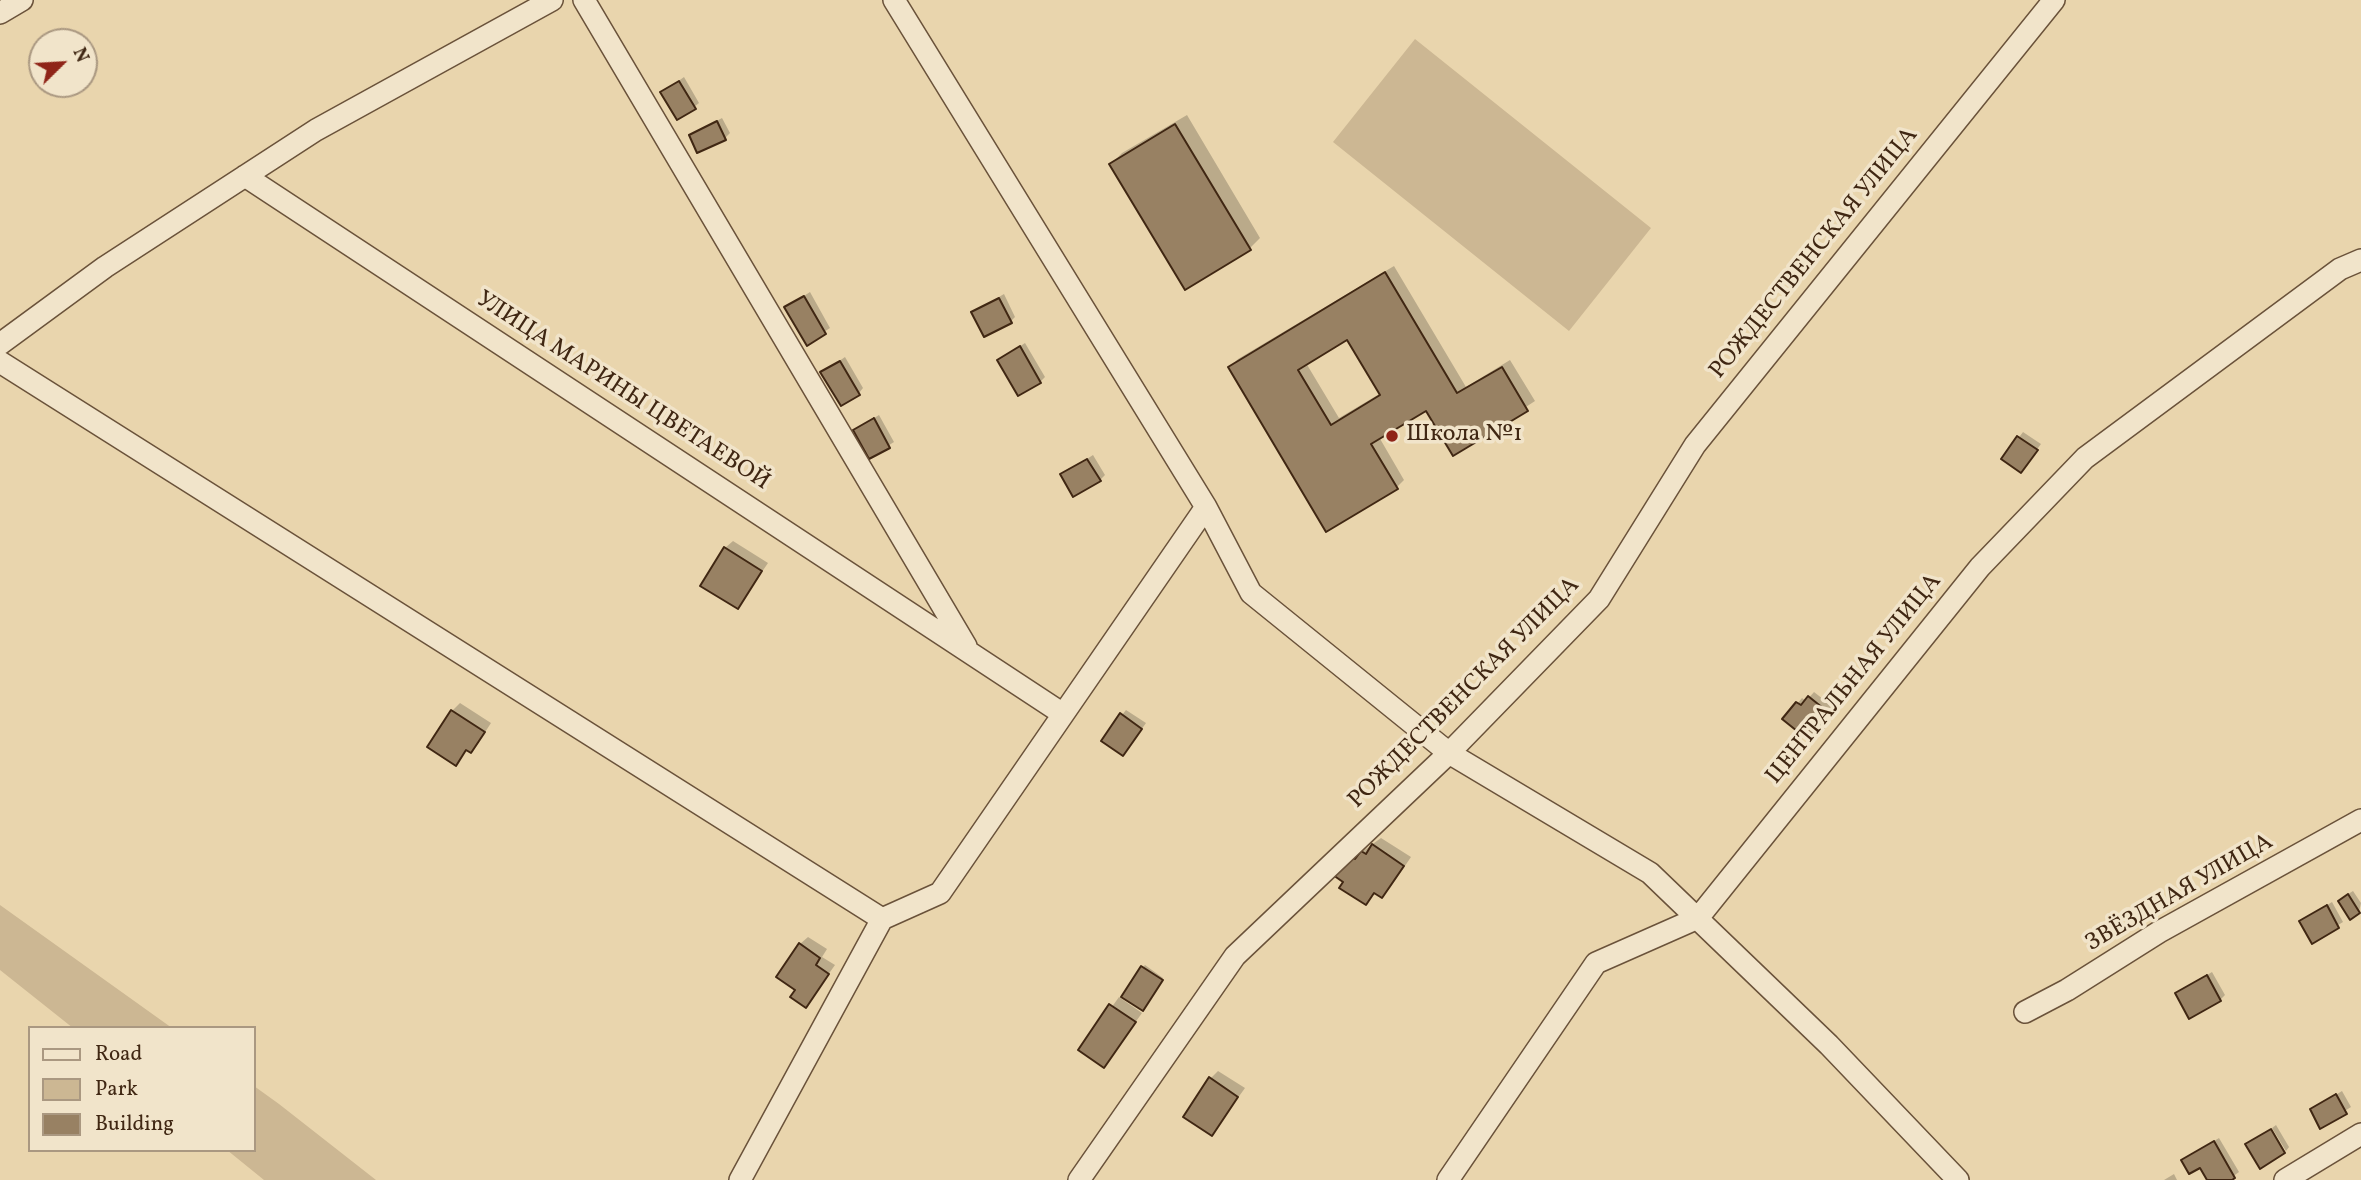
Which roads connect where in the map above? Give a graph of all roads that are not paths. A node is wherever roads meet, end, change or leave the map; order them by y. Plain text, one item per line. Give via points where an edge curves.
1 (22, 0) edge
2 (552, 0) edge
3 (584, 0) edge
4 (894, 0) edge
5 (2054, 0) edge
6 (0, 13) edge
7 (245, 176) junction
8 (2361, 260) edge
9 (0, 344) edge
10 (0, 362) edge
11 (1206, 507) junction
12 (969, 652) junction
13 (1063, 714) junction
14 (1449, 753) junction
15 (2361, 820) edge
16 (1698, 918) junction
17 (882, 919) junction
18 (2025, 1012) dead end
19 (2361, 1134) edge
20 (740, 1180) edge
21 (1079, 1180) edge
22 (1448, 1180) edge
23 (1958, 1180) edge
24 (2285, 1180) edge

1 - 6 street
2 - 7 street via 316,130
3 - 12 street, УЛИЦА МАРИНЫ ЦВЕТАЕВОЙ
4 - 11 street
5 - 14 street, РОЖДЕСТВЕНСКАЯ УЛИЦА via 1695,445 1598,599
7 - 9 street via 105,267
7 - 12 street, УЛИЦА МАРИНЫ ЦВЕТАЕВОЙ
8 - 16 street, ЦЕНТРАЛЬНАЯ УЛИЦА via 2340,269 2085,458 1980,567
10 - 17 street
11 - 13 street
11 - 14 street via 1251,593
12 - 13 street, УЛИЦА МАРИНЫ ЦВЕТАЕВОЙ
13 - 17 street via 940,893
14 - 16 street via 1650,873
14 - 21 street, РОЖДЕСТВЕНСКАЯ УЛИЦА via 1235,957
15 - 18 street, ЗВЁЗДНАЯ УЛИЦА
16 - 22 street, ЦЕНТРАЛЬНАЯ УЛИЦА via 1596,963
16 - 23 street via 1829,1045
17 - 20 street
19 - 24 street

